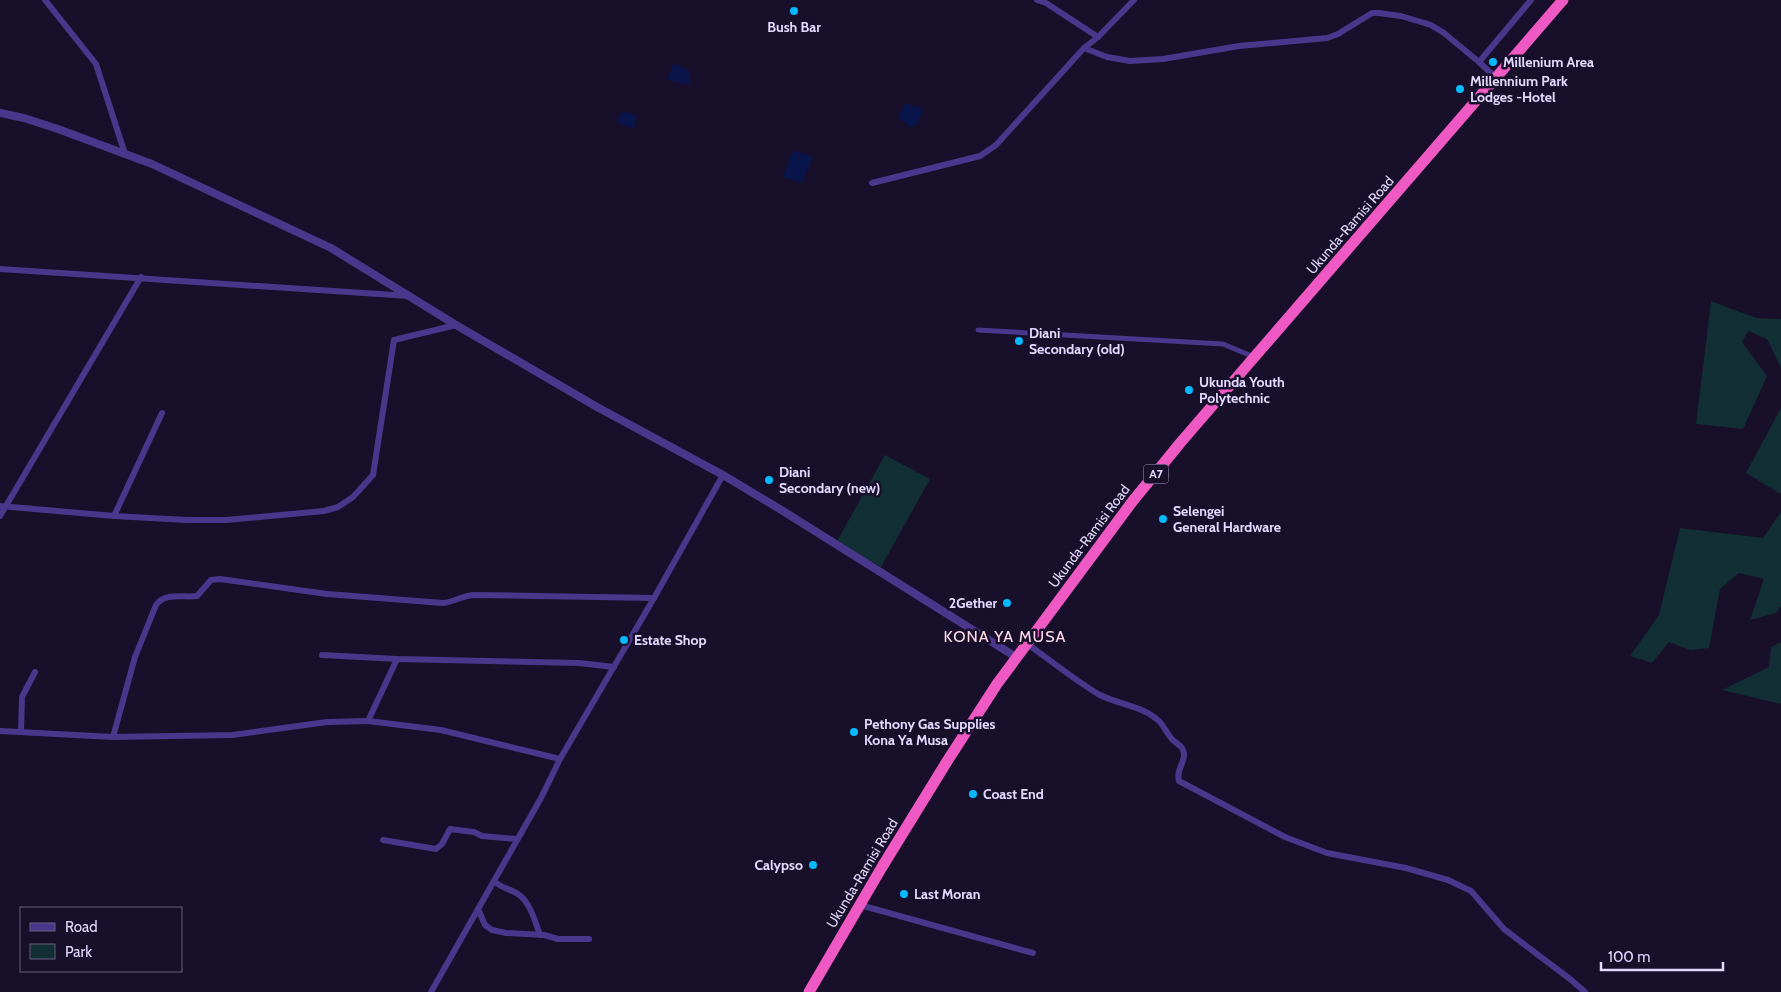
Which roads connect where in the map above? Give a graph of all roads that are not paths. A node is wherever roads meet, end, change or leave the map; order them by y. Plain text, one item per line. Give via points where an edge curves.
1 (44, 0) edge
2 (1038, 0) edge
3 (1134, 0) edge
4 (1531, 0) edge
5 (1563, 0) edge
6 (1098, 37) junction
7 (1084, 48) junction
8 (1479, 62) junction
9 (1496, 78) junction
10 (0, 113) edge
11 (125, 154) junction
12 (872, 183) dead end
13 (0, 268) edge
14 (141, 277) junction
15 (409, 296) junction
16 (456, 325) junction
17 (978, 330) dead end
18 (1256, 357) junction
19 (162, 413) dead end
20 (723, 475) junction
21 (3, 506) edge
22 (0, 516) edge
23 (114, 516) junction
24 (654, 598) junction
25 (1026, 643) junction
26 (322, 655) dead end
27 (1016, 658) junction
28 (397, 659) junction
29 (614, 667) junction
30 (35, 672) dead end
31 (368, 721) junction
32 (0, 730) edge
33 (21, 732) junction
34 (112, 737) junction
35 (560, 759) junction
36 (517, 839) junction
37 (382, 840) dead end
38 (494, 881) junction
39 (860, 905) junction
40 (478, 909) junction
41 (540, 935) junction
42 (589, 938) dead end
43 (1033, 953) dead end
44 (431, 992) edge
45 (809, 992) edge
46 (1585, 992) edge

1 - 11 street via 96,64
2 - 6 street
3 - 6 street
4 - 8 street
5 - 9 highway, Ukunda-Ramisi Road / A7
6 - 7 street
7 - 8 street via 1130,61 1163,59 1239,46 1327,38 1372,13 1379,13 1431,25
7 - 12 street via 996,145 980,156
8 - 9 street
9 - 18 highway, Ukunda-Ramisi Road / A7
10 - 11 street via 24,118
11 - 15 street via 331,248
13 - 14 street
14 - 15 street
14 - 21 street
15 - 16 street
16 - 20 street
16 - 23 street via 394,340 373,475 353,498 338,507 226,520
17 - 18 street via 1223,344
18 - 25 highway, Ukunda-Ramisi Road / A7 via 1132,502
19 - 23 street
20 - 24 street
20 - 27 street
21 - 22 street
21 - 23 street
24 - 29 street
24 - 34 street via 473,595 443,603 211,580 197,596 166,596 156,605 135,657
25 - 27 highway, Ukunda-Ramisi Road / A7
25 - 46 street via 1084,686 1108,700 1142,710 1160,722 1184,753 1178,771 1180,781 1285,837 1327,852 1448,880 1471,891 1504,929
26 - 28 street
27 - 39 highway, Ukunda-Ramisi Road / A7 via 946,763
28 - 29 street via 579,663
28 - 31 street
29 - 35 street
30 - 33 street via 22,697
31 - 34 street via 327,722 233,735
31 - 35 street via 441,730
32 - 33 street
33 - 34 street
35 - 36 street
36 - 37 street via 450,829 436,849
36 - 38 street
38 - 40 street
38 - 41 street via 522,898
39 - 43 street
39 - 45 highway, Ukunda-Ramisi Road / A7
40 - 41 street via 485,925 492,930
40 - 44 street
41 - 42 street via 558,939

